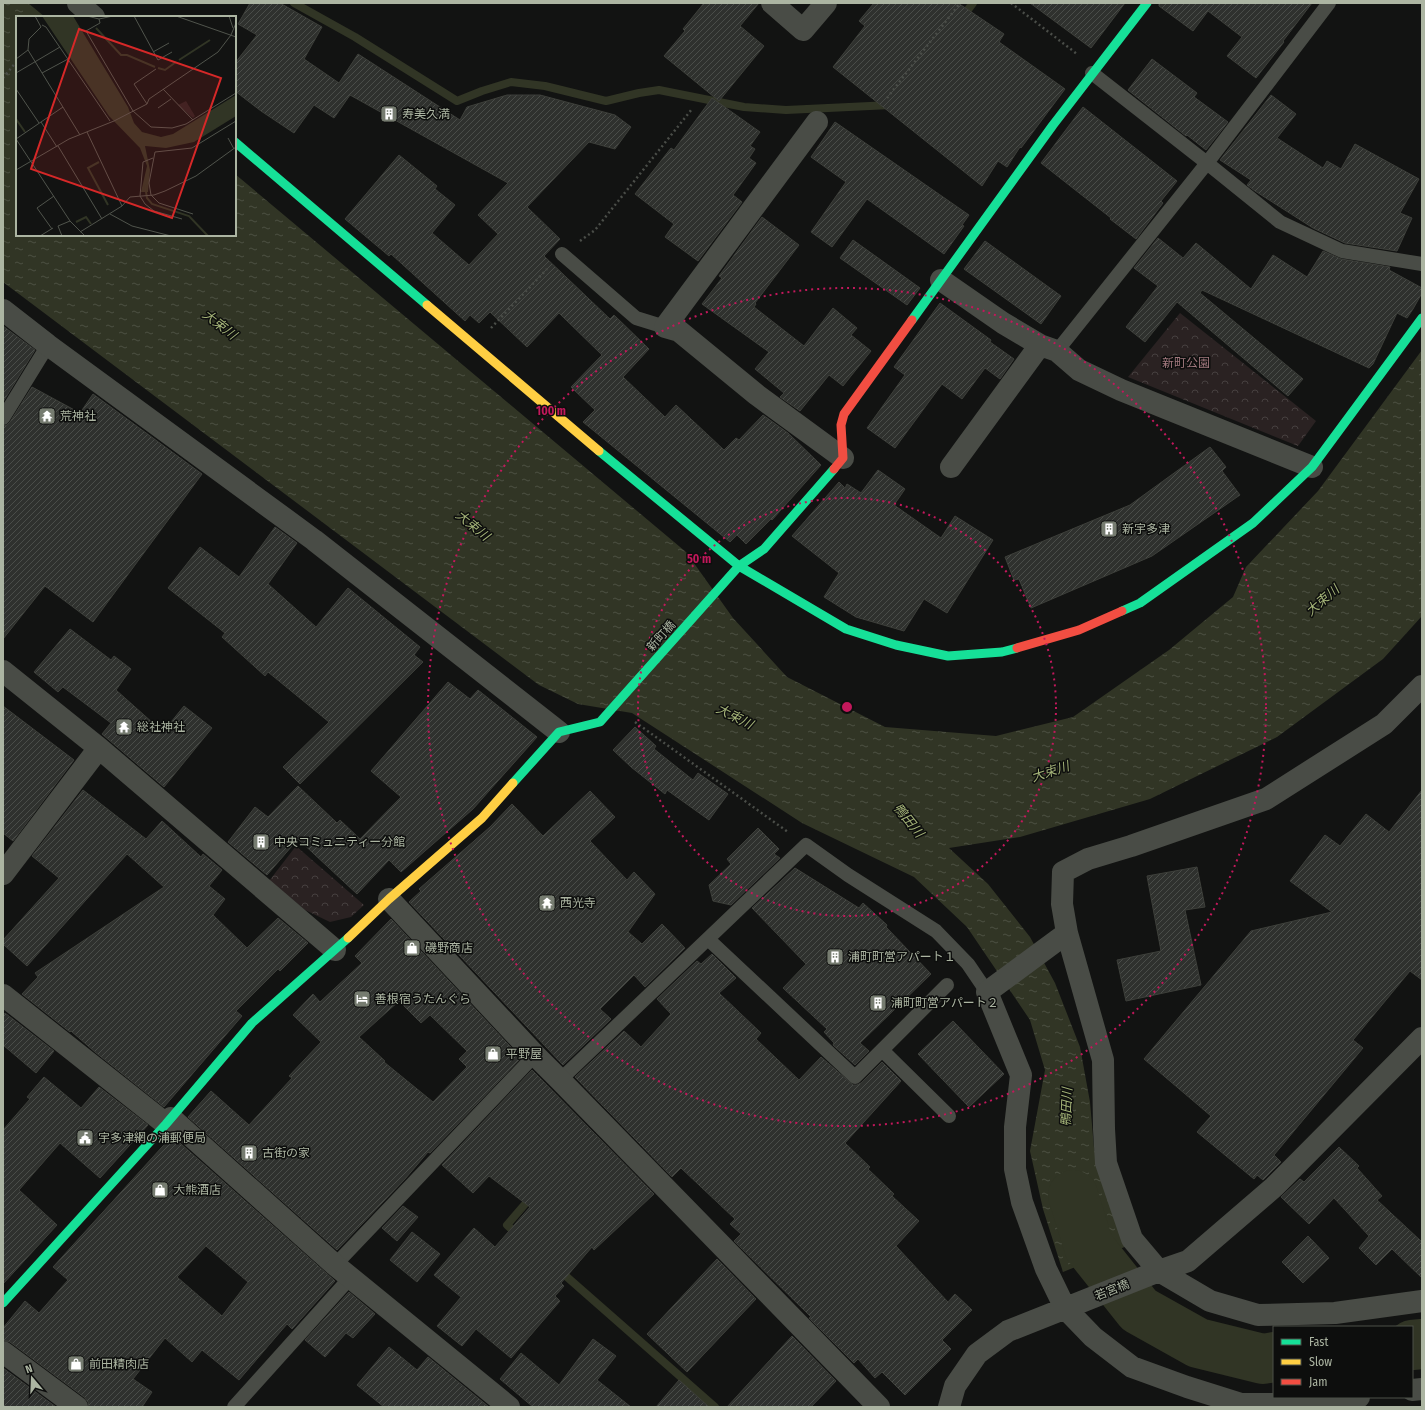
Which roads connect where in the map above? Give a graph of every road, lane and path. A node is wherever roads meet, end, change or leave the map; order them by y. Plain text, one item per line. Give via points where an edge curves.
1 (78, 3) edge
2 (772, 3) edge
3 (826, 3) edge
4 (960, 3) edge
5 (1011, 3) edge
6 (1147, 3) edge
7 (1329, 3) edge
8 (93, 16) edge
9 (16, 62) edge
10 (1094, 71) junction
11 (3, 78) edge
12 (887, 98) dead end
13 (692, 109) dead end
14 (817, 122) dead end
15 (236, 143) edge
16 (1207, 163) junction
17 (562, 254) junction
18 (1422, 264) edge
19 (941, 280) junction
20 (3, 310) edge
21 (1422, 318) edge
22 (665, 327) junction
23 (48, 345) junction
24 (474, 346) junction
25 (1049, 348) junction
26 (3, 418) edge
27 (843, 458) junction
28 (1312, 466) junction
29 (951, 467) dead end
30 (739, 566) junction
31 (3, 671) edge
32 (1422, 686) edge
33 (600, 722) junction
34 (559, 732) junction
35 (99, 748) junction
36 (806, 845) junction
37 (3, 874) edge
38 (389, 899) junction
39 (1067, 933) junction
40 (708, 939) junction
41 (335, 950) junction
42 (947, 985) dead end
43 (987, 992) junction
44 (3, 995) edge
45 (1422, 1038) edge
46 (882, 1050) junction
47 (535, 1055) junction
48 (560, 1080) junction
49 (949, 1116) dead end
50 (168, 1121) junction
51 (1159, 1270) junction
52 (343, 1271) junction
53 (1422, 1301) edge
54 (3, 1304) edge
55 (1065, 1308) junction
56 (3, 1352) edge
57 (1352, 1398) edge
58 (77, 1407) edge
59 (234, 1407) edge
60 (509, 1407) edge
61 (879, 1407) edge
62 (949, 1407) edge

1 - 8 street
2 - 3 street via 803,30
4 - 12 path
5 - 10 path
6 - 10 street
7 - 16 lane
9 - 11 path
10 - 16 lane
10 - 19 street
13 - 17 path via 595,230
14 - 22 street
15 - 24 street
16 - 18 lane via 1280,222 1342,251
16 - 25 lane
17 - 22 lane via 636,318
17 - 24 path
19 - 25 street via 1003,322
19 - 27 street via 844,414 841,425
20 - 23 street
21 - 28 street
22 - 27 street via 679,331 758,395
23 - 26 lane
23 - 34 street via 314,540
24 - 30 street
25 - 28 street via 1066,357 1079,370 1121,390
25 - 29 street
27 - 30 street, 新町橋 via 764,549
28 - 30 street via 1253,523 1140,603 1079,630 1002,652 948,656 896,645 846,629
30 - 33 street, 新町橋
31 - 35 street
32 - 39 street via 1384,724 1266,798 1088,859 1063,872 1062,904
33 - 34 street
33 - 36 path via 635,722
34 - 38 street via 482,818
35 - 37 street
35 - 41 street
36 - 40 lane
36 - 43 lane via 936,931 968,964
38 - 41 street
38 - 47 street
39 - 43 street
39 - 51 street via 1103,1060 1106,1163 1132,1239
40 - 46 lane via 855,1077
40 - 48 lane
41 - 50 street via 252,1023
42 - 46 lane
43 - 55 street via 1021,1075 1015,1127 1015,1169 1022,1202 1046,1269
44 - 50 street
45 - 51 street, 若宮橋 via 1274,1187 1188,1261
46 - 49 lane
47 - 48 street
47 - 52 lane
48 - 61 street
50 - 52 street
50 - 54 street
51 - 53 street via 1210,1301 1258,1315 1335,1313
51 - 55 street, 若宮橋
52 - 59 lane
52 - 60 street
55 - 57 street via 1093,1337 1132,1367 1240,1404 1311,1404
55 - 62 street, 若宮橋 via 1008,1331 977,1354 955,1386
56 - 58 street

